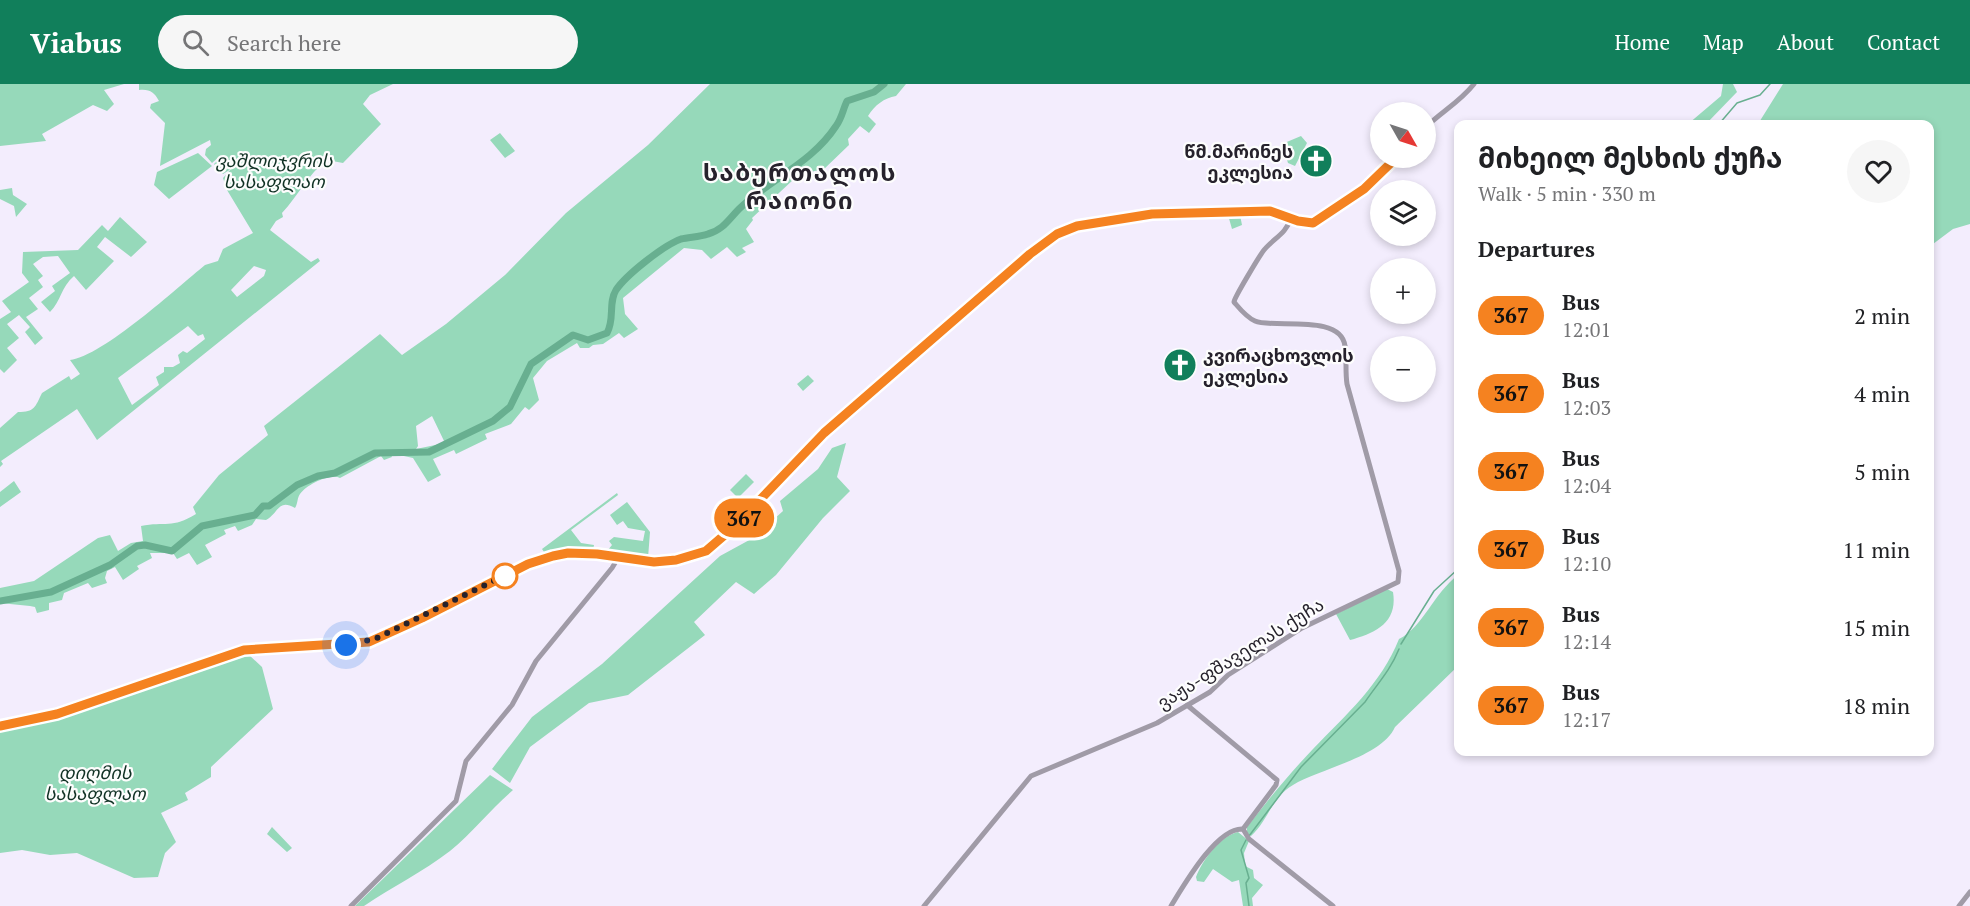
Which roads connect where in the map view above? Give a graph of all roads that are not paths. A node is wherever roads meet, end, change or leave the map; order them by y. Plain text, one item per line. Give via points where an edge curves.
1 (1474, 84) edge
2 (1436, 117) edge
3 (1386, 168) edge
4 (1291, 218) junction
5 (618, 558) junction
6 (1187, 705) junction
7 (0, 726) edge
8 (1246, 834) junction
9 (1970, 892) edge
10 (351, 906) edge
11 (924, 906) edge
12 (1171, 906) edge
13 (1333, 906) edge
14 (1959, 906) edge

1 - 2 street via 1459,102
3 - 4 street via 1364,189 1313,223
4 - 5 street via 1278,212 1152,214 1077,226 1057,234 824,433 719,542 706,551 676,560
4 - 6 street, ვაჟა-ფშაველას ქუჩა via 1284,232 1262,252 1233,302 1256,322 1328,328 1341,338 1345,345 1347,384 1399,571 1398,582 1302,628
5 - 7 street via 568,553 537,561 369,642 244,650 57,714
5 - 10 street via 536,661 503,718 466,761 456,801
6 - 8 street via 1277,783
6 - 11 street, ვაჟა-ფშაველას ქუჩა via 1157,723 1031,776
8 - 12 street via 1230,830 1212,847
8 - 13 street
9 - 14 street

